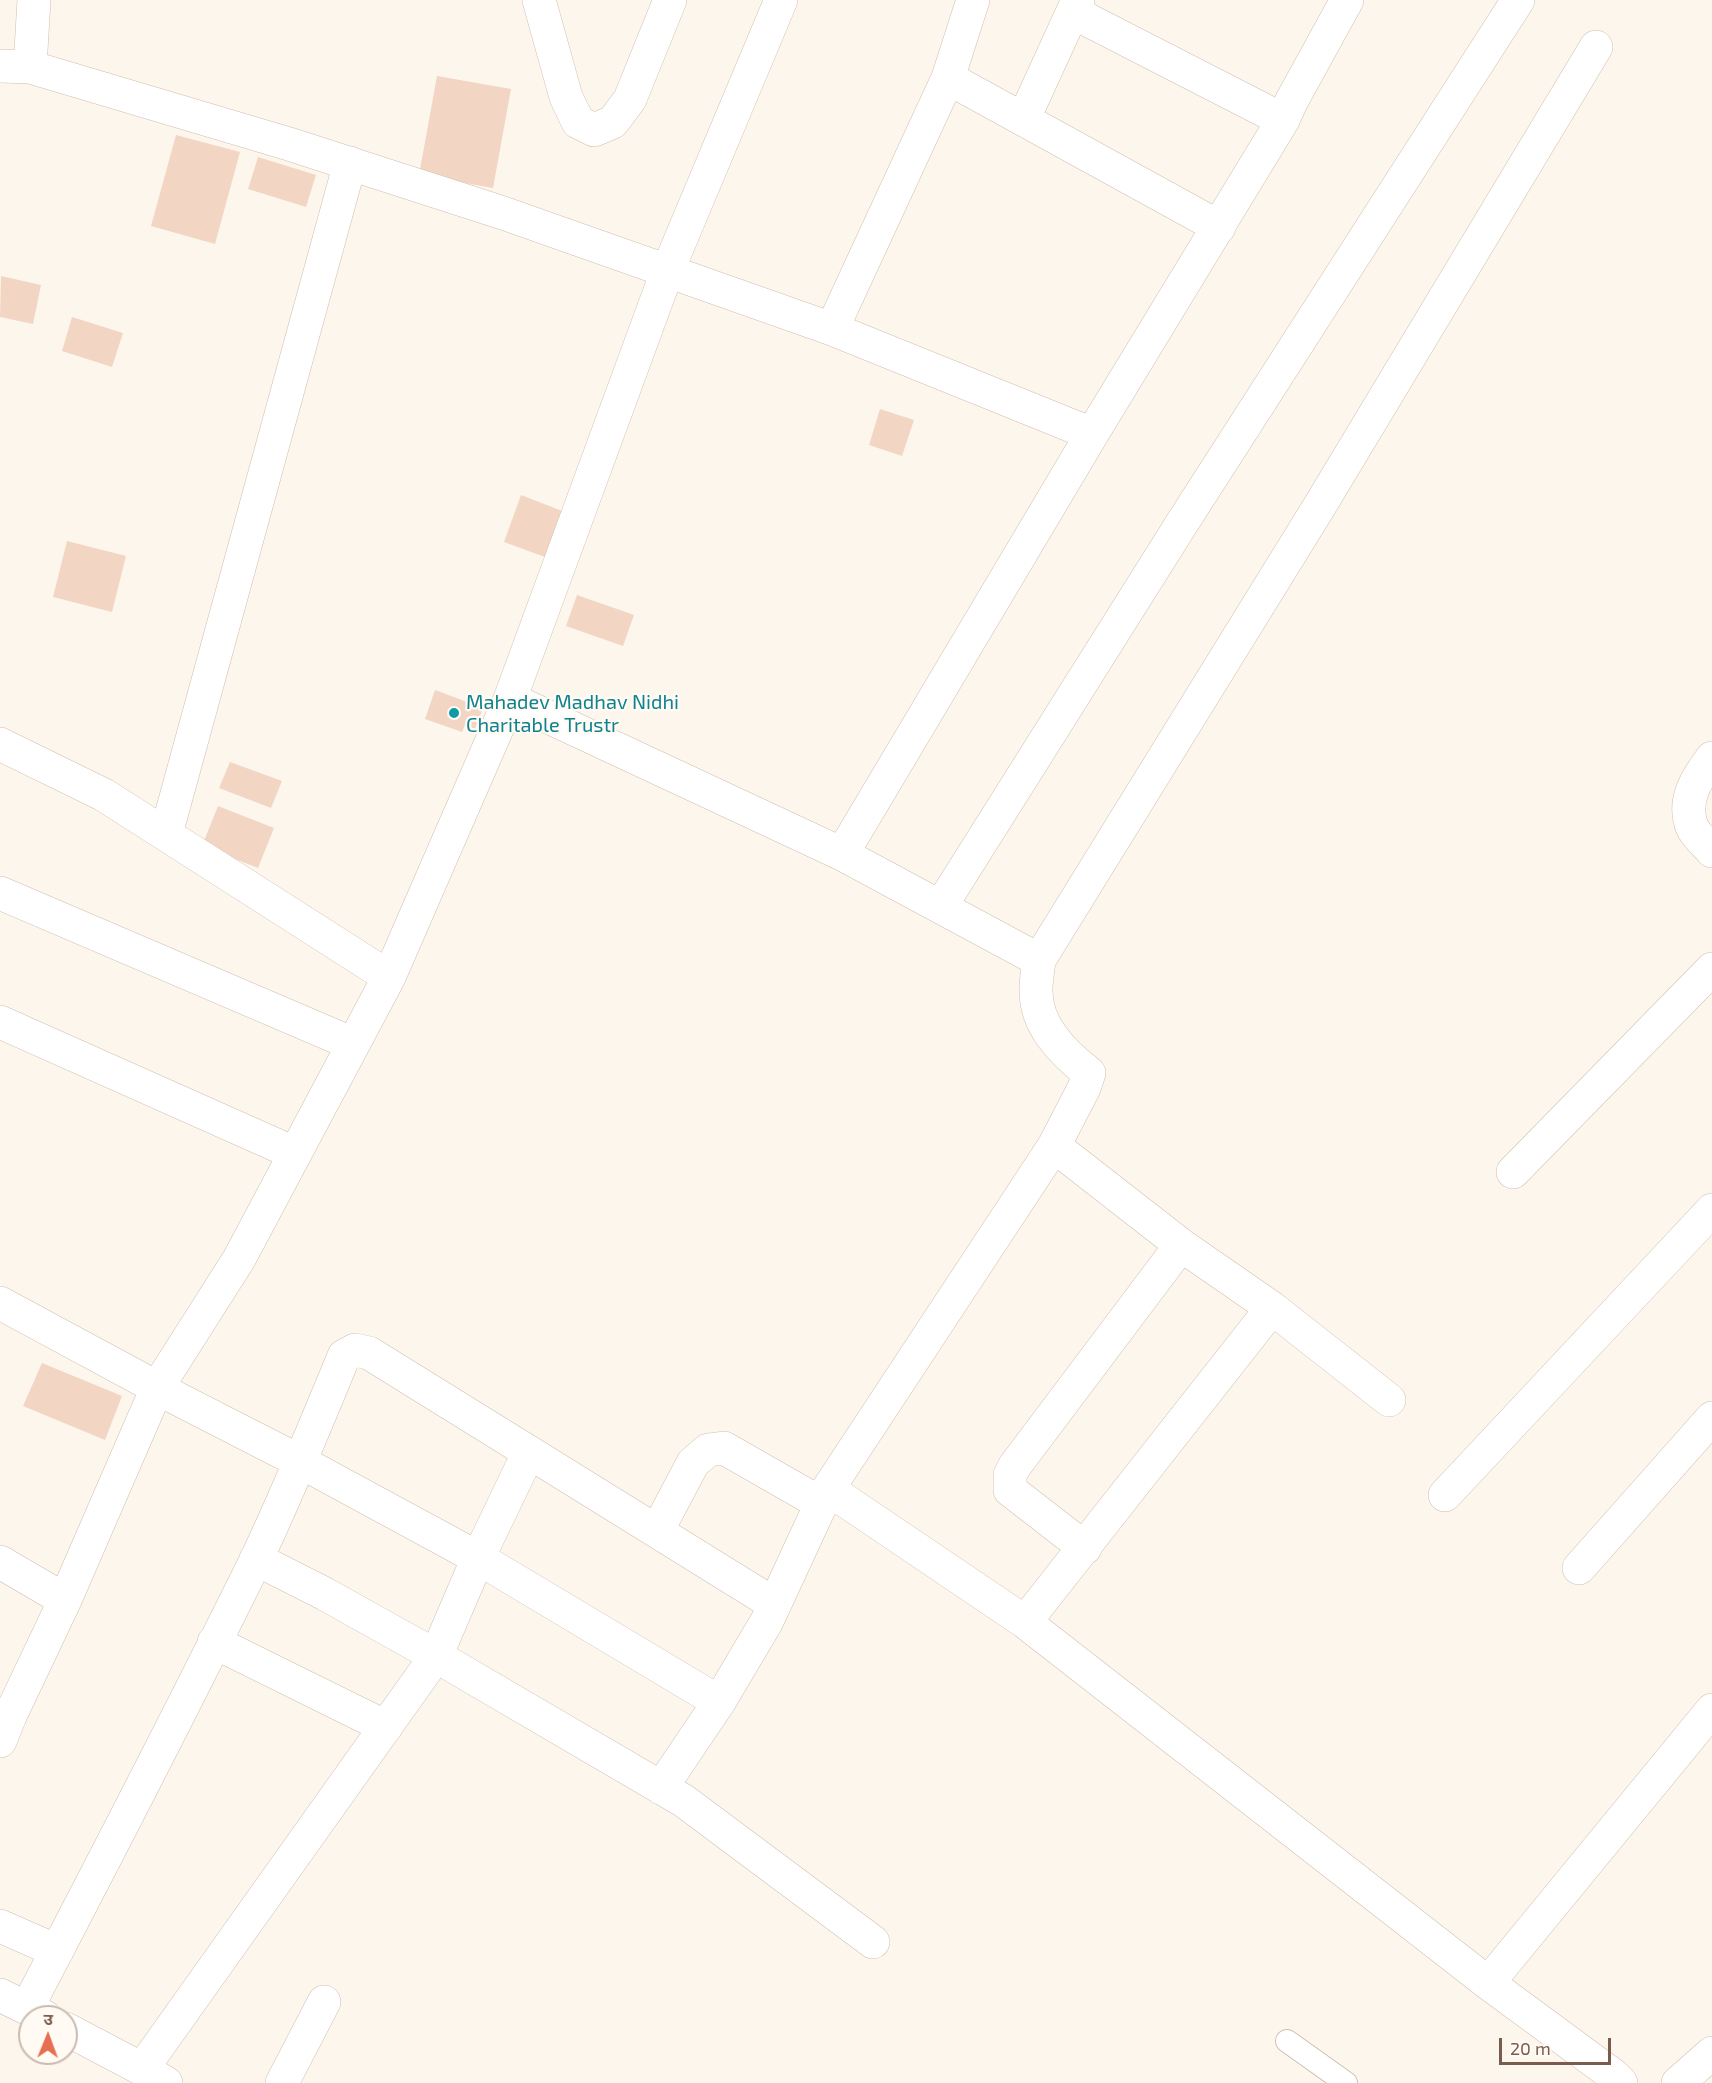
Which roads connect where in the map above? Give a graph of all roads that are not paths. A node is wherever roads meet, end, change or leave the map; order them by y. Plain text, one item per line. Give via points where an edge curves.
1 (34, 0) edge
2 (539, 0) edge
3 (670, 0) edge
4 (780, 0) edge
5 (973, 0) edge
6 (1347, 0) edge
7 (1518, 0) edge
8 (1076, 5) edge
9 (1596, 47) dead end
10 (15, 67) edge
11 (948, 78) junction
12 (1024, 118) junction
13 (1283, 120) junction
14 (350, 163) junction
15 (1219, 227) junction
16 (667, 272) junction
17 (832, 329) junction
18 (1092, 434) junction
19 (510, 699) junction
20 (0, 744) edge
21 (1712, 758) edge
22 (166, 834) junction
23 (1712, 851) edge
24 (842, 854) junction
25 (0, 893) edge
26 (941, 906) junction
27 (1039, 960) junction
28 (1712, 969) edge
29 (389, 977) junction
30 (0, 1022) edge
31 (353, 1044) junction
32 (1054, 1146) junction
33 (294, 1153) junction
34 (1514, 1173) dead end
35 (1712, 1210) edge
36 (1181, 1245) junction
37 (0, 1303) edge
38 (1272, 1308) junction
39 (157, 1388) junction
40 (1389, 1400) dead end
41 (1712, 1418) edge
42 (529, 1452) junction
43 (301, 1462) junction
44 (1445, 1495) dead end
45 (825, 1496) junction
46 (657, 1531) junction
47 (1085, 1548) junction
48 (478, 1558) junction
49 (256, 1559) junction
50 (0, 1562) edge
51 (1579, 1568) dead end
52 (65, 1600) junction
53 (774, 1604) junction
54 (1025, 1622) junction
55 (214, 1642) junction
56 (436, 1656) junction
57 (11, 1688) edge
58 (719, 1702) junction
59 (1712, 1710) edge
60 (386, 1727) junction
61 (0, 1741) edge
62 (661, 1788) junction
63 (0, 1926) edge
64 (873, 1942) dead end
65 (57, 1952) junction
66 (1488, 1983) junction
67 (324, 2002) dead end
68 (25, 2005) edge
69 (78, 2035) edge
70 (1287, 2041) dead end
71 (1712, 2053) edge
72 (154, 2076) edge
73 (282, 2083) edge
74 (1346, 2083) edge
75 (1621, 2083) edge
76 (1678, 2083) edge

1 - 10 street
2 - 3 street via 566,97 578,122 594,130 613,122 630,99
4 - 16 street
5 - 11 street
6 - 13 street
7 - 26 street
8 - 12 street
8 - 13 street via 1088,20
9 - 27 street via 1320,507
10 - 14 street
11 - 12 street
11 - 17 street
12 - 15 street
13 - 15 street
14 - 16 street
14 - 22 street
15 - 18 street
16 - 17 street
16 - 19 street
17 - 18 street
18 - 24 street
19 - 24 street
19 - 29 street
20 - 22 street via 104,795
21 - 23 street via 1688,799 1692,826
22 - 29 street
24 - 26 street
25 - 31 street
26 - 27 street
27 - 32 street via 1036,990 1040,1019 1067,1056 1089,1073
28 - 34 street
29 - 31 street
30 - 33 street
31 - 33 street
32 - 36 street
32 - 45 street
33 - 39 street via 239,1259
35 - 44 street
36 - 38 street
36 - 47 street via 1010,1475 1010,1490
37 - 39 street
38 - 40 street
38 - 47 street
39 - 43 street
39 - 52 street
41 - 51 street
42 - 43 street via 369,1353 355,1350 344,1356
42 - 46 street
42 - 48 street
43 - 48 street
43 - 49 street
45 - 46 street via 724,1448 708,1450 693,1463
45 - 53 street
45 - 54 street
46 - 53 street
47 - 54 street
48 - 56 street
48 - 58 street
49 - 55 street
49 - 56 street
50 - 52 street
52 - 57 street
53 - 58 street
54 - 66 street
55 - 60 street
55 - 65 street
56 - 60 street
56 - 62 street
57 - 61 street
58 - 62 street
59 - 66 street
60 - 72 street
62 - 64 street
63 - 65 street
65 - 68 street
66 - 75 street
67 - 73 street
69 - 72 street
70 - 74 lane
71 - 76 street

